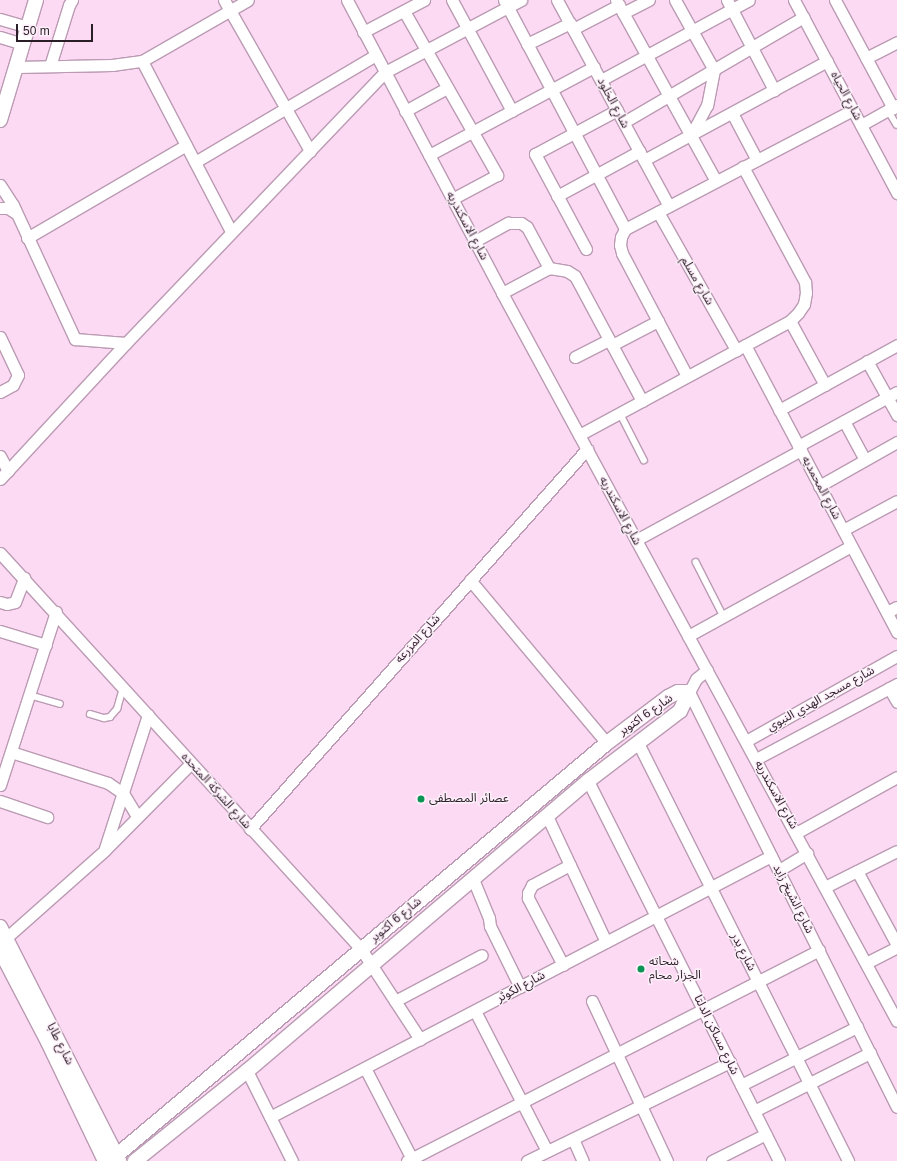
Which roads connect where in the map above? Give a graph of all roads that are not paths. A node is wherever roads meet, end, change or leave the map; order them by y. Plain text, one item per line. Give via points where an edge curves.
1 (36, 0) edge
2 (72, 0) edge
3 (224, 0) edge
4 (248, 0) edge
5 (347, 0) edge
6 (424, 0) edge
7 (452, 0) edge
8 (521, 0) edge
9 (558, 0) edge
10 (649, 0) edge
11 (675, 0) edge
12 (749, 0) edge
13 (794, 0) edge
14 (835, 0) edge
15 (506, 4) edge
16 (729, 5) edge
17 (619, 6) edge
18 (230, 10) junction
19 (404, 10) junction
20 (0, 18) edge
21 (804, 18) junction
22 (571, 26) junction
23 (28, 27) junction
24 (467, 28) junction
25 (692, 30) junction
26 (363, 32) junction
27 (0, 37) edge
28 (897, 42) edge
29 (23, 44) junction
30 (527, 44) junction
31 (752, 48) junction
32 (426, 50) junction
33 (376, 55) junction
34 (646, 55) junction
35 (866, 58) junction
36 (142, 61) junction
37 (827, 61) junction
38 (50, 66) junction
39 (16, 67) junction
40 (594, 67) junction
41 (714, 70) junction
42 (385, 72) junction
43 (601, 80) junction
44 (447, 88) junction
45 (551, 90) junction
46 (774, 90) junction
47 (669, 96) junction
48 (286, 108) junction
49 (893, 108) edge
50 (617, 110) junction
51 (853, 110) junction
52 (406, 111) junction
53 (512, 111) junction
54 (732, 113) junction
55 (0, 120) edge
56 (624, 122) junction
57 (896, 122) edge
58 (861, 125) junction
59 (472, 132) junction
60 (574, 133) junction
61 (690, 135) junction
62 (186, 145) junction
63 (310, 151) junction
64 (429, 155) junction
65 (642, 156) junction
66 (757, 160) junction
67 (195, 162) junction
68 (743, 167) junction
69 (596, 175) junction
70 (716, 181) junction
71 (0, 185) edge
72 (897, 193) edge
73 (557, 196) junction
74 (452, 199) junction
75 (669, 206) junction
76 (0, 208) edge
77 (658, 212) junction
78 (16, 213) junction
79 (625, 229) junction
80 (231, 231) junction
81 (27, 238) junction
82 (474, 241) junction
83 (586, 249) dead end
84 (550, 268) junction
85 (502, 293) junction
86 (658, 321) junction
87 (790, 321) junction
88 (0, 337) edge
89 (126, 343) junction
90 (611, 343) junction
91 (897, 345) edge
92 (740, 347) junction
93 (575, 357) dead end
94 (868, 361) junction
95 (687, 376) junction
96 (825, 385) junction
97 (0, 392) edge
98 (892, 394) edge
99 (642, 401) junction
100 (779, 410) junction
101 (620, 413) junction
102 (897, 415) edge
103 (844, 421) junction
104 (579, 435) junction
105 (897, 442) edge
106 (800, 448) junction
107 (587, 450) junction
108 (0, 456) edge
109 (644, 460) dead end
110 (865, 460) junction
111 (4, 475) edge
112 (820, 486) junction
113 (897, 501) edge
114 (843, 530) junction
115 (636, 540) junction
116 (851, 546) junction
117 (0, 552) edge
118 (696, 562) dead end
119 (24, 578) junction
120 (470, 580) junction
121 (0, 602) edge
122 (897, 607) edge
123 (56, 612) junction
124 (887, 612) junction
125 (724, 617) junction
126 (0, 631) edge
127 (897, 632) edge
128 (688, 636) junction
129 (46, 644) junction
130 (897, 656) edge
131 (707, 670) junction
132 (893, 686) edge
133 (123, 688) junction
134 (689, 692) junction
135 (29, 695) junction
136 (897, 702) edge
137 (60, 704) dead end
138 (90, 714) dead end
139 (148, 715) junction
140 (746, 741) junction
141 (607, 743) junction
142 (638, 743) junction
143 (11, 752) junction
144 (756, 759) junction
145 (190, 763) junction
146 (897, 777) edge
147 (588, 781) junction
148 (0, 785) edge
149 (123, 793) junction
150 (0, 801) edge
151 (137, 816) junction
152 (547, 816) junction
153 (47, 817) dead end
154 (250, 829) junction
155 (796, 833) junction
156 (105, 850) junction
157 (897, 851) edge
158 (807, 853) junction
159 (771, 856) junction
160 (570, 865) junction
161 (779, 870) junction
162 (857, 871) junction
163 (473, 879) junction
164 (825, 887) junction
165 (710, 888) junction
166 (656, 916) junction
167 (2, 938) edge
168 (606, 942) junction
169 (897, 946) edge
170 (361, 949) junction
171 (819, 950) junction
172 (482, 955) dead end
173 (866, 963) junction
174 (563, 964) junction
175 (372, 966) junction
176 (758, 981) junction
177 (520, 987) junction
178 (395, 1001) junction
179 (592, 1001) dead end
180 (704, 1009) junction
181 (475, 1011) junction
182 (897, 1021) edge
183 (857, 1027) junction
184 (420, 1040) junction
185 (870, 1053) junction
186 (617, 1054) junction
187 (796, 1058) junction
188 (730, 1062) junction
189 (365, 1068) junction
190 (247, 1071) junction
191 (809, 1083) junction
192 (741, 1085) junction
193 (522, 1102) junction
194 (641, 1106) junction
195 (897, 1107) edge
196 (754, 1111) junction
197 (270, 1117) junction
198 (766, 1134) junction
199 (573, 1139) junction
200 (547, 1152) junction
201 (112, 1160) edge
202 (411, 1160) edge
203 (531, 1160) edge
204 (135, 1161) edge
205 (292, 1161) edge
206 (584, 1161) edge
207 (667, 1161) edge
208 (712, 1161) edge
209 (779, 1161) edge
210 (848, 1161) edge

1 - 23 street
2 - 38 street
3 - 18 street
4 - 18 street
5 - 26 street, شارع الاسكندريه
6 - 19 street
7 - 24 street
8 - 15 street
9 - 22 street, شارع الخلود
10 - 17 street
11 - 25 street
12 - 16 street
13 - 21 street, شارع الحياه
14 - 35 street
15 - 24 street
15 - 30 street
16 - 25 street
16 - 31 street
17 - 22 street
17 - 34 street
18 - 36 street
18 - 48 street
19 - 26 street
19 - 32 street
20 - 23 street
21 - 31 street
21 - 37 street, شارع الحياه
22 - 30 street
22 - 40 street, شارع الخلود
23 - 29 street
24 - 32 street
24 - 53 street
25 - 34 street
25 - 41 street
26 - 33 street, شارع الاسكندريه
27 - 29 street
28 - 35 street
29 - 39 street
30 - 45 street
31 - 41 street
31 - 46 street
32 - 42 street
32 - 44 street
33 - 42 street, شارع الاسكندريه
33 - 48 street
34 - 43 street
34 - 47 street
35 - 49 street
36 - 38 street via 112,65
36 - 62 street
37 - 46 street
37 - 51 street, شارع الحياه
38 - 39 street
39 - 55 street
40 - 43 street, شارع الخلود
40 - 45 street
41 - 47 street
41 - 61 street via 707,105
42 - 52 street, شارع الاسكندريه
42 - 63 street
43 - 50 street, شارع الخلود
44 - 52 street
44 - 59 street
45 - 53 street
45 - 60 street
46 - 54 street
47 - 56 street
47 - 61 street
48 - 63 street
48 - 67 street
49 - 57 lane
49 - 58 street
50 - 56 street, شارع الخلود
50 - 60 street
51 - 58 street, شارع الحياه
51 - 66 street
52 - 64 street, شارع الاسكندريه
53 - 59 street
54 - 61 street
54 - 66 street
56 - 65 street, شارع الخلود
58 - 72 street, شارع الحياه
59 - 64 street
59 - 74 street via 497,175
60 - 69 street
60 - 73 street via 535,154
61 - 65 street
61 - 70 street
62 - 67 street
62 - 81 street
63 - 80 street
64 - 74 street, شارع الاسكندريه
65 - 69 street
65 - 75 street, شارع الخلود
66 - 68 street
67 - 80 street
68 - 70 street
68 - 87 street via 805,282 804,304
69 - 73 street
69 - 79 street
70 - 75 street
71 - 78 street
73 - 83 street
74 - 82 street, شارع الاسكندريه
75 - 77 street
76 - 78 street via 8,208
77 - 79 street
77 - 92 street, شارع مسلم
78 - 81 street
79 - 86 street via 621,237 622,253
80 - 89 street
81 - 89 street via 75,339
82 - 84 street via 508,223 521,223 527,227
82 - 85 street, شارع الاسكندريه
84 - 85 street
84 - 90 street via 567,271 575,276
85 - 104 street, شارع الاسكندريه
86 - 90 street
86 - 95 street
87 - 92 street
87 - 96 street
88 - 97 street via 18,375 12,385
89 - 111 street
90 - 93 street
90 - 99 street
91 - 94 street
92 - 95 street
92 - 100 street, شارع المحمديه
94 - 96 street
94 - 98 street
95 - 99 street
96 - 100 street
98 - 102 street
98 - 103 street
99 - 101 street
100 - 106 street, شارع المحمديه
101 - 104 street
101 - 109 lane
103 - 106 street
103 - 110 street
104 - 107 street, شارع الاسكندريه
105 - 110 street
106 - 112 street, شارع المحمديه
106 - 115 street
107 - 115 street, شارع الاسكندريه
107 - 120 street, شارع المزرعه
108 - 111 street
110 - 112 street
112 - 114 street, شارع المحمديه
113 - 114 street
114 - 116 street, شارع المحمديه
115 - 128 street, شارع الاسكندريه
116 - 124 street, شارع المحمديه
116 - 125 street
117 - 119 street, شارع الشركة المتحده
118 - 125 lane
119 - 121 street via 15,602
119 - 123 street, شارع الشركة المتحده
120 - 141 street
120 - 154 street, شارع المزرعه
122 - 124 street
123 - 129 street
123 - 133 street, شارع الشركة المتحده
124 - 127 street, شارع المحمديه
125 - 128 street
126 - 129 street
128 - 131 street, شارع الاسكندريه
129 - 135 street
130 - 140 street, شارع مسجد الهدي النبوي
131 - 134 street, شارع 6 اكتوبر via 696,680
131 - 140 street, شارع الاسكندريه
132 - 136 street
132 - 144 street, شارع مسجد الهدي النبوي
133 - 138 lane via 117,708 110,717
133 - 139 street, شارع الشركة المتحده
134 - 141 street, شارع 6 اكتوبر via 678,692 668,697
134 - 142 street, شارع 6 اكتوبر via 680,711
134 - 159 street, شارع الشيخ زايد
135 - 137 lane
135 - 143 street
139 - 145 street, شارع الشركة المتحده
139 - 149 street
140 - 144 street, شارع الاسكندريه
141 - 170 street, شارع 6 اكتوبر
142 - 147 street, شارع 6 اكتوبر
142 - 165 street, شارع بدر
143 - 148 street
143 - 149 street via 108,783
144 - 155 street, شارع الاسكندريه
145 - 151 street
145 - 154 street, شارع الشركة المتحده
146 - 155 street
147 - 152 street, شارع 6 اكتوبر
147 - 166 street, شارع مساكن الدلتا
149 - 151 street
149 - 156 street
150 - 153 street
151 - 156 street
152 - 160 street
152 - 163 street, شارع 6 اكتوبر
154 - 170 street, شارع الشركة المتحده
155 - 158 street, شارع الاسكندريه
156 - 167 street
157 - 162 street
158 - 161 street
158 - 164 street, شارع الاسكندريه
159 - 161 street, شارع الشيخ زايد
159 - 165 street, شارع الكوثر
160 - 168 street
160 - 174 street via 532,886 528,893 528,898
161 - 171 street, شارع الشيخ زايد
162 - 164 street
162 - 169 street
163 - 175 street, شارع 6 اكتوبر
163 - 177 street via 490,926
164 - 173 street, شارع الاسكندريه
165 - 166 street, شارع الكوثر
165 - 176 street, شارع بدر
166 - 168 street, شارع الكوثر
166 - 180 street, شارع مساكن الدلتا
167 - 201 street, شارع طابا
168 - 174 street, شارع الكوثر
169 - 173 street
170 - 175 street, شارع الشركة المتحده
170 - 201 street, شارع 6 اكتوبر
171 - 176 street
171 - 183 street, شارع الشيخ زايد
172 - 178 street
173 - 182 street, شارع الاسكندريه
174 - 177 street, شارع الكوثر
175 - 178 street, شارع الشركة المتحده
175 - 190 street, شارع 6 اكتوبر
176 - 180 street
176 - 187 street, شارع بدر
177 - 181 street, شارع الكوثر
178 - 184 street, شارع الشركة المتحده
179 - 186 street
180 - 186 street
180 - 188 street, شارع مساكن الدلتا
181 - 184 street, شارع الكوثر
181 - 193 street
183 - 185 street, شارع الشيخ زايد
183 - 187 street
184 - 189 street, شارع الكوثر
185 - 191 street
185 - 195 street, شارع الشيخ زايد
186 - 193 street
186 - 194 street
187 - 191 street, شارع بدر
187 - 192 street
188 - 192 street, شارع مساكن الدلتا
188 - 194 street
189 - 197 street, شارع الكوثر
189 - 202 street
190 - 197 street
190 - 204 street, شارع 6 اكتوبر
191 - 196 street
191 - 210 street, شارع بدر
192 - 196 street, شارع مساكن الدلتا
193 - 200 street
193 - 202 street
194 - 199 street
194 - 207 street
196 - 198 street, شارع مساكن الدلتا
197 - 205 street
198 - 208 street
198 - 209 street, شارع مساكن الدلتا
199 - 200 street
199 - 206 street
200 - 203 street

